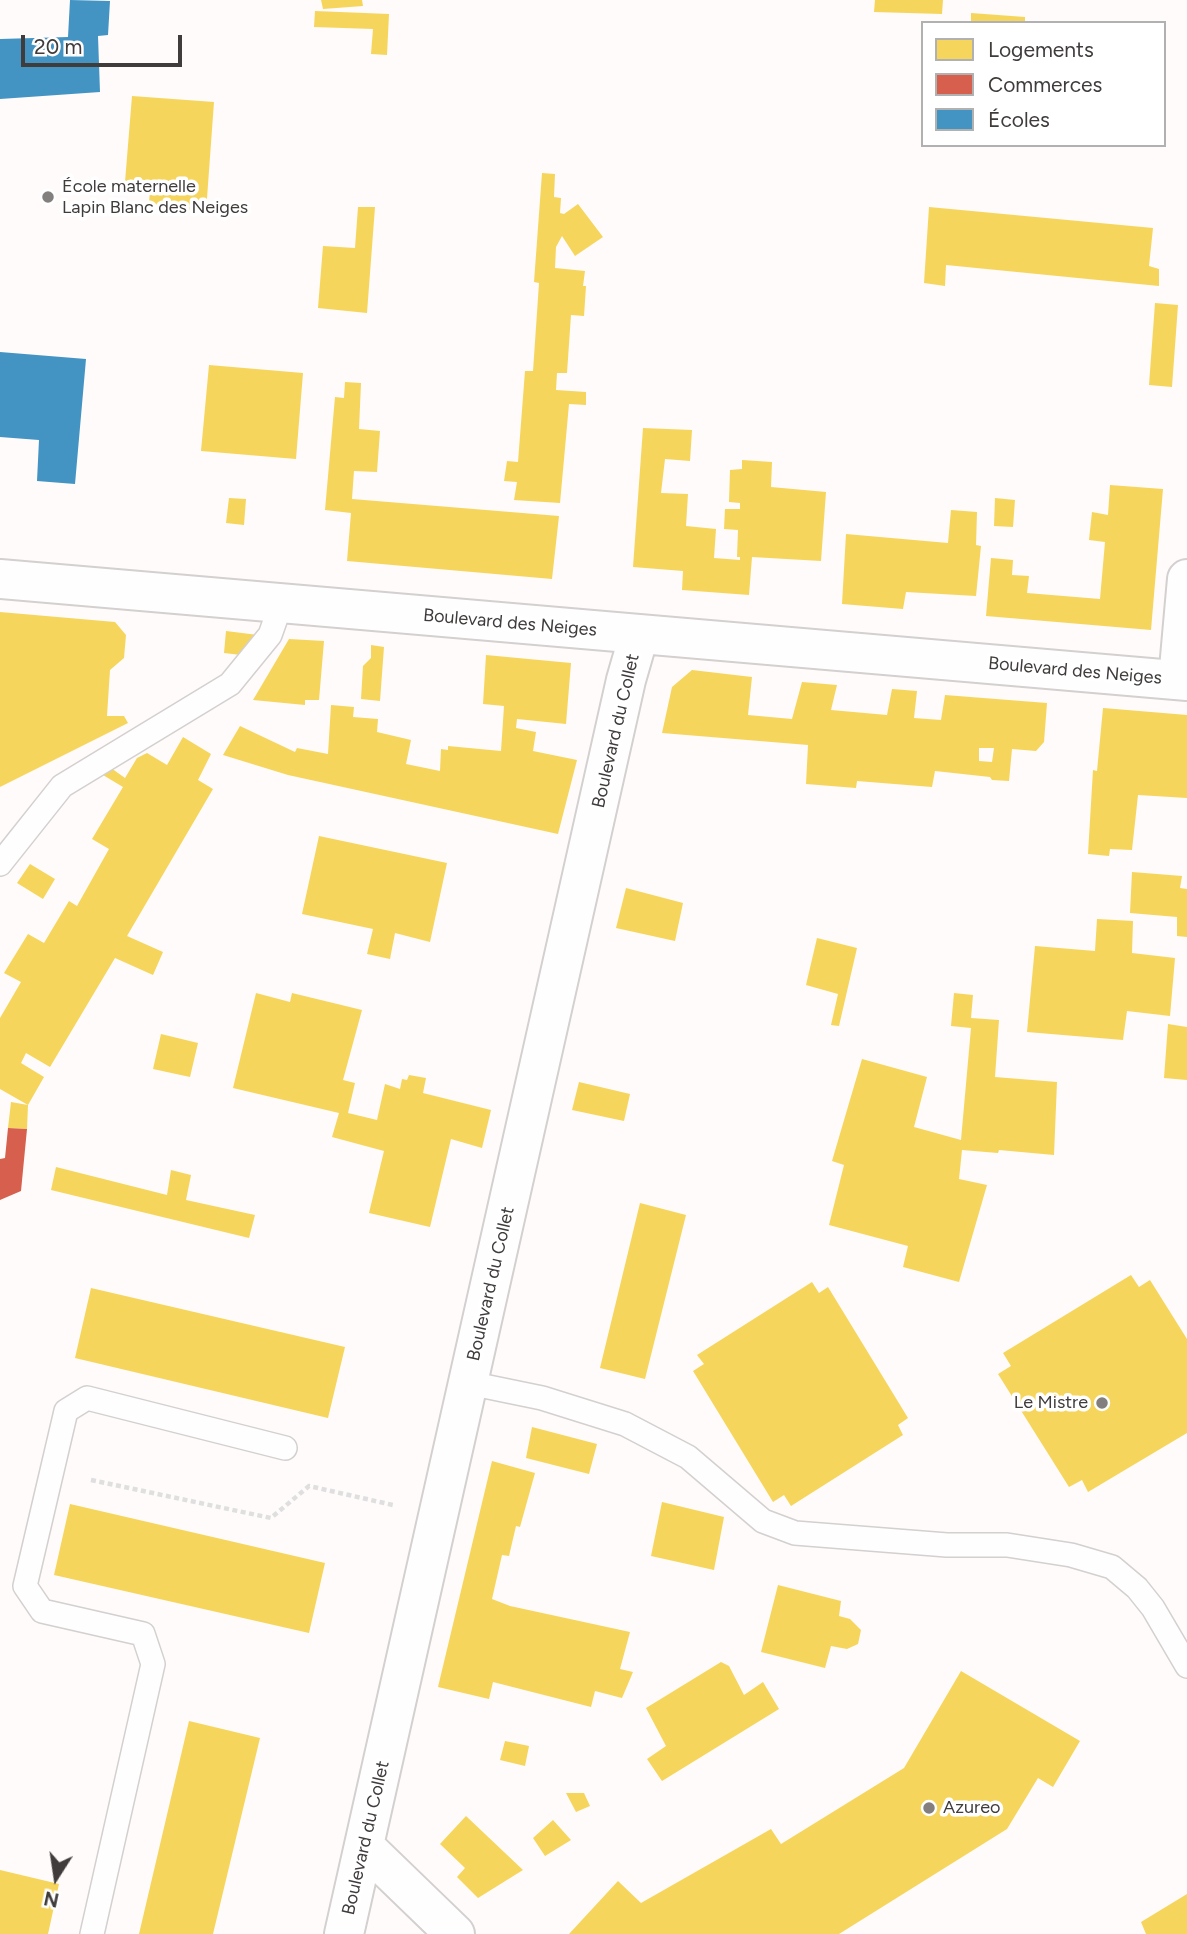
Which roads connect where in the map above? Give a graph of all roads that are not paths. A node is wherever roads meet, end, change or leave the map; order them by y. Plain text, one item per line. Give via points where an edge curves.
1 (0, 579) edge
2 (1187, 579) edge
3 (281, 604) junction
4 (639, 635) junction
5 (1182, 680) edge
6 (0, 863) edge
7 (469, 1383) junction
8 (285, 1448) dead end
9 (1187, 1666) edge
10 (365, 1847) junction
11 (92, 1934) edge
12 (344, 1934) edge
13 (455, 1934) edge

1 - 3 street, Boulevard des Neiges
2 - 5 street
3 - 4 street, Boulevard des Neiges
3 - 6 lane via 270,635 230,684 62,786
4 - 5 street, Boulevard des Neiges
4 - 7 street, Boulevard du Collet
7 - 9 lane via 542,1398 625,1424 688,1457 763,1521 795,1533 1007,1545 1112,1567 1138,1588
7 - 10 street, Boulevard du Collet
8 - 11 lane via 87,1398 66,1411 25,1586 42,1611 143,1634 153,1664
10 - 12 street, Boulevard du Collet
10 - 13 street

